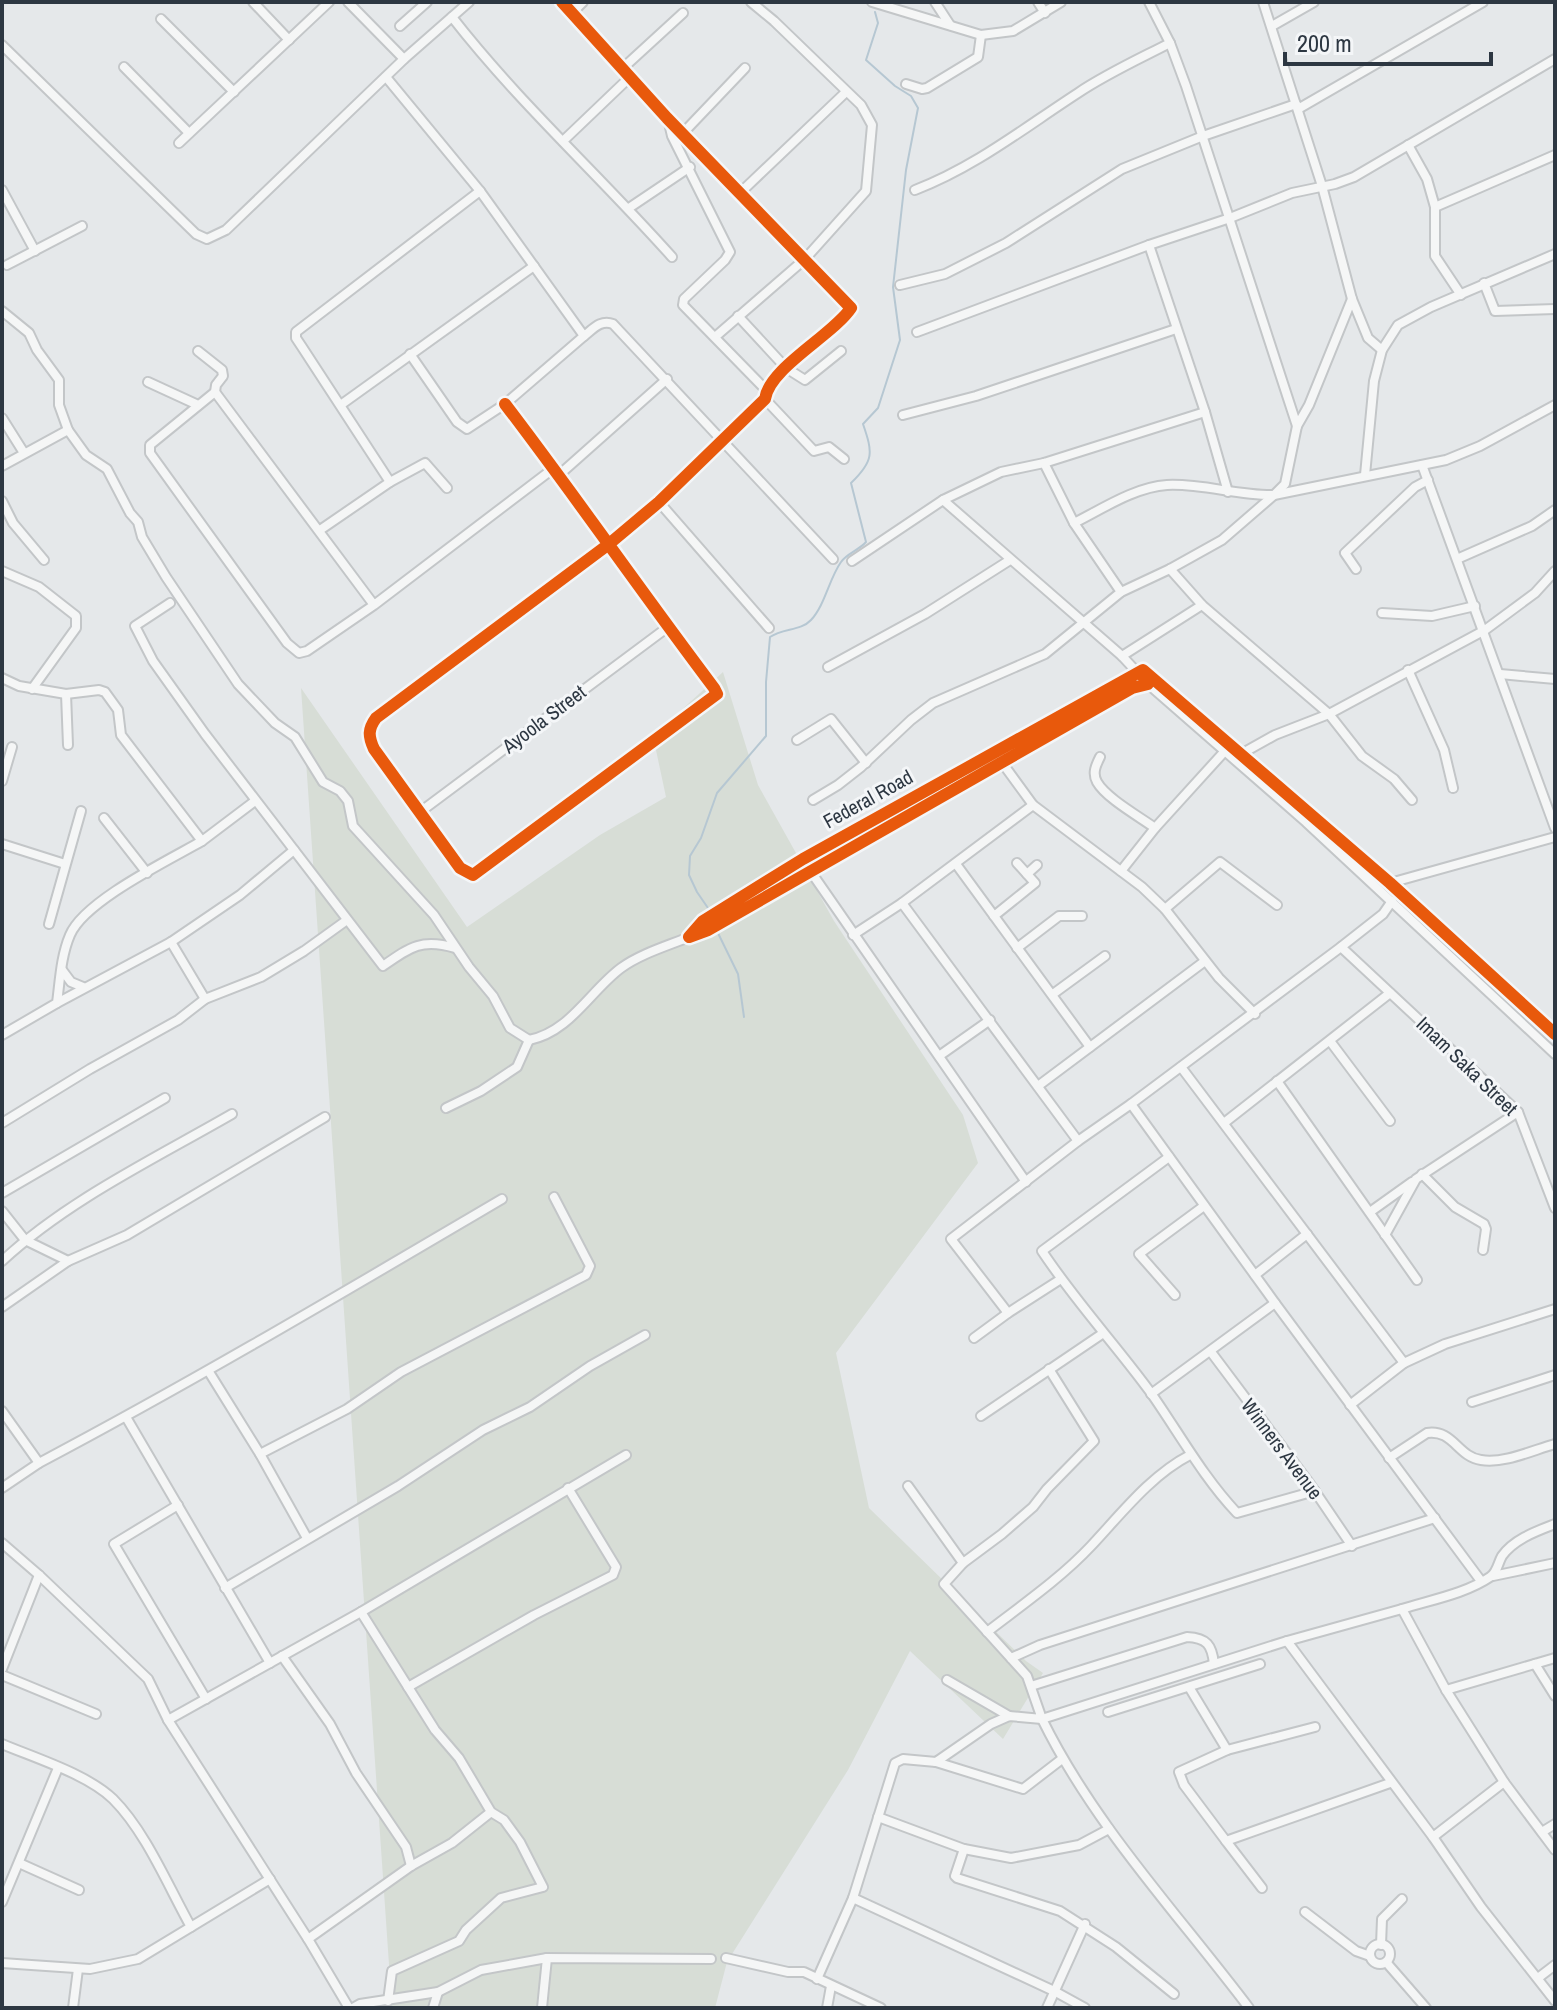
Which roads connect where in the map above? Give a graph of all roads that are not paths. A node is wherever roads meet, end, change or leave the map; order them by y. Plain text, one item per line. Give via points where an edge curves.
1 (253, 2) edge
2 (329, 2) edge
3 (348, 2) edge
4 (427, 2) edge
5 (469, 2) edge
6 (562, 2) edge
7 (583, 2) edge
8 (751, 2) edge
9 (872, 2) edge
10 (935, 2) edge
11 (1038, 2) edge
12 (1061, 2) edge
13 (1149, 2) edge
14 (1263, 2) edge
15 (1314, 2) edge
16 (1483, 2) edge
17 (572, 13) junction
18 (683, 13) dead end
19 (1045, 13) junction
20 (452, 17) junction
21 (161, 19) dead end
22 (950, 25) junction
23 (400, 26) dead end
24 (1272, 26) junction
25 (981, 35) junction
26 (289, 40) junction
27 (1170, 43) junction
28 (2, 45) edge
29 (404, 59) junction
30 (1555, 59) edge
31 (124, 67) dead end
32 (623, 68) junction
33 (745, 68) dead end
34 (631, 76) junction
35 (386, 77) junction
36 (906, 84) dead end
37 (234, 92) junction
38 (846, 92) junction
39 (1297, 106) junction
40 (667, 118) junction
41 (684, 132) junction
42 (189, 133) junction
43 (1203, 136) junction
44 (563, 141) junction
45 (179, 143) dead end
46 (1408, 145) junction
47 (1555, 155) edge
48 (690, 167) junction
49 (1322, 186) junction
50 (2, 190) edge
51 (915, 190) dead end
52 (480, 191) junction
53 (741, 192) junction
54 (1435, 207) junction
55 (629, 208) junction
56 (1230, 218) junction
57 (82, 226) dead end
58 (1149, 245) junction
59 (35, 251) junction
60 (1552, 255) edge
61 (672, 257) dead end
62 (805, 259) junction
63 (7, 265) dead end
64 (1555, 265) edge
65 (534, 266) junction
66 (1484, 283) junction
67 (900, 285) dead end
68 (1461, 295) junction
69 (1352, 299) junction
70 (1555, 309) edge
71 (2, 311) edge
72 (738, 316) junction
73 (1176, 329) junction
74 (917, 332) dead end
75 (584, 336) junction
76 (715, 337) junction
77 (1382, 350) junction
78 (198, 351) dead end
79 (841, 351) dead end
80 (410, 354) junction
81 (786, 368) junction
82 (667, 379) junction
83 (148, 382) dead end
84 (215, 392) junction
85 (766, 395) junction
86 (342, 404) junction
87 (505, 404) junction
88 (198, 405) junction
89 (1555, 405) edge
90 (1205, 412) junction
91 (903, 415) dead end
92 (2, 418) edge
93 (1297, 426) junction
94 (68, 430) junction
95 (724, 440) junction
96 (24, 453) junction
97 (844, 459) dead end
98 (1044, 463) junction
99 (1422, 465) junction
100 (2, 466) edge
101 (556, 471) junction
102 (1365, 475) junction
103 (1428, 480) junction
104 (390, 482) junction
105 (447, 488) dead end
106 (1228, 492) junction
107 (1274, 495) junction
108 (943, 500) junction
109 (2, 501) edge
110 (659, 502) junction
111 (1555, 510) edge
112 (13, 523) junction
113 (1074, 523) junction
114 (2, 529) edge
115 (320, 530) junction
116 (609, 544) junction
117 (833, 559) dead end
118 (1457, 559) junction
119 (44, 560) dead end
120 (1010, 560) junction
121 (852, 561) dead end
122 (1170, 569) junction
123 (1356, 569) dead end
124 (2, 571) edge
125 (1555, 571) edge
126 (1121, 592) junction
127 (170, 603) dead end
128 (374, 605) junction
129 (1202, 605) junction
130 (1475, 606) junction
131 (1382, 613) dead end
132 (1084, 622) junction
133 (668, 627) junction
134 (769, 628) dead end
135 (1485, 630) junction
136 (1122, 656) junction
137 (828, 667) dead end
138 (1408, 670) junction
139 (1140, 672) junction
140 (1500, 674) junction
141 (2, 678) edge
142 (1555, 679) edge
143 (1148, 684) junction
144 (32, 689) junction
145 (66, 694) junction
146 (1329, 714) junction
147 (797, 740) dead end
148 (68, 745) dead end
149 (12, 747) dead end
150 (995, 752) junction
151 (1224, 752) junction
152 (1241, 754) junction
153 (1100, 757) dead end
154 (1001, 761) junction
155 (866, 763) junction
156 (2, 781) edge
157 (1453, 788) dead end
158 (1555, 792) edge
159 (1545, 795) junction
160 (813, 800) dead end
161 (1412, 800) dead end
162 (255, 801) junction
163 (1033, 805) junction
164 (81, 811) dead end
165 (420, 812) junction
166 (104, 818) dead end
167 (1155, 828) junction
168 (1555, 828) edge
169 (1555, 837) edge
170 (202, 841) junction
171 (2, 844) edge
172 (294, 850) junction
173 (1017, 863) dead end
174 (65, 864) junction
175 (956, 864) junction
176 (1037, 865) dead end
177 (1121, 871) junction
178 (811, 872) junction
179 (147, 873) junction
180 (1027, 874) junction
181 (1390, 883) junction
182 (1392, 901) junction
183 (902, 903) junction
184 (1277, 905) dead end
185 (1165, 909) junction
186 (994, 916) junction
187 (1082, 916) dead end
188 (347, 920) junction
189 (49, 924) dead end
190 (853, 935) junction
191 (689, 937) junction
192 (171, 942) junction
193 (1341, 947) junction
194 (1017, 948) junction
195 (456, 949) junction
196 (1105, 956) dead end
197 (1205, 961) junction
198 (62, 970) junction
199 (83, 987) junction
200 (1390, 993) junction
201 (1053, 994) junction
202 (1510, 994) junction
203 (205, 999) junction
204 (57, 1003) junction
205 (1502, 1004) junction
206 (1255, 1014) junction
207 (990, 1020) junction
208 (1555, 1034) edge
209 (2, 1035) edge
210 (529, 1040) junction
211 (1330, 1041) junction
212 (1090, 1047) junction
213 (1555, 1054) edge
214 (939, 1056) junction
215 (1181, 1067) junction
216 (1277, 1081) junction
217 (1038, 1086) junction
218 (165, 1098) dead end
219 (1131, 1104) junction
220 (446, 1108) dead end
221 (1518, 1112) junction
222 (232, 1114) dead end
223 (325, 1117) dead end
224 (1390, 1121) dead end
225 (2, 1123) edge
226 (1224, 1123) junction
227 (1078, 1141) junction
228 (1169, 1157) junction
229 (1419, 1176) junction
230 (1026, 1182) junction
231 (2, 1193) edge
232 (554, 1197) dead end
233 (502, 1199) dead end
234 (1204, 1206) junction
235 (1555, 1208) edge
236 (2, 1211) edge
237 (1370, 1212) junction
238 (1307, 1234) junction
239 (1385, 1235) junction
240 (25, 1240) junction
241 (1483, 1250) dead end
242 (2, 1261) edge
243 (68, 1261) junction
244 (1255, 1275) junction
245 (1061, 1279) junction
246 (1417, 1280) dead end
247 (1175, 1295) dead end
248 (1275, 1303) junction
249 (2, 1307) edge
250 (1555, 1309) edge
251 (1008, 1313) junction
252 (1102, 1334) junction
253 (645, 1335) dead end
254 (974, 1338) dead end
255 (1211, 1352) junction
256 (1404, 1363) junction
257 (1049, 1369) junction
258 (209, 1372) junction
259 (1555, 1375) edge
260 (1151, 1394) junction
261 (1472, 1402) dead end
262 (1350, 1405) junction
263 (2, 1411) edge
264 (981, 1416) dead end
265 (126, 1417) junction
266 (1555, 1444) edge
267 (260, 1454) junction
268 (626, 1455) dead end
269 (1190, 1455) junction
270 (1389, 1458) junction
271 (39, 1463) junction
272 (908, 1486) dead end
273 (2, 1488) edge
274 (568, 1488) junction
275 (1315, 1491) junction
276 (178, 1505) junction
277 (1435, 1518) junction
278 (1555, 1524) edge
279 (307, 1538) junction
280 (2, 1543) edge
281 (1352, 1546) junction
282 (963, 1563) junction
283 (1555, 1563) edge
284 (39, 1575) junction
285 (1493, 1576) junction
286 (1481, 1581) junction
287 (225, 1588) junction
288 (1402, 1609) junction
289 (361, 1612) junction
290 (987, 1632) junction
291 (1287, 1641) junction
292 (282, 1656) junction
293 (1011, 1658) junction
294 (1555, 1658) edge
295 (270, 1663) junction
296 (1214, 1664) junction
297 (1260, 1664) dead end
298 (1535, 1664) junction
299 (2, 1669) edge
300 (2, 1675) edge
301 (947, 1680) dead end
302 (1031, 1686) junction
303 (408, 1687) junction
304 (1189, 1687) junction
305 (1446, 1690) junction
306 (1555, 1696) edge
307 (206, 1699) junction
308 (1108, 1712) dead end
309 (96, 1714) dead end
310 (1009, 1716) junction
311 (1042, 1719) junction
312 (168, 1720) junction
313 (1315, 1727) dead end
314 (2, 1744) edge
315 (1227, 1750) junction
316 (1062, 1759) junction
317 (936, 1762) junction
318 (58, 1768) junction
319 (1504, 1782) junction
320 (1390, 1783) junction
321 (491, 1812) junction
322 (878, 1817) junction
323 (1555, 1824) edge
324 (1109, 1829) junction
325 (1542, 1832) junction
326 (1433, 1837) junction
327 (1226, 1841) junction
328 (964, 1849) junction
329 (1555, 1850) edge
330 (19, 1863) junction
331 (411, 1866) junction
332 (270, 1879) junction
333 (1262, 1888) dead end
334 (79, 1890) dead end
335 (853, 1898) junction
336 (1402, 1899) dead end
337 (2, 1902) edge
338 (1305, 1912) dead end
339 (1085, 1924) junction
340 (191, 1927) junction
341 (308, 1939) junction
342 (1381, 1945) junction
343 (1370, 1956) junction
344 (547, 1958) junction
345 (726, 1958) dead end
346 (711, 1959) dead end
347 (1386, 1962) junction
348 (2, 1963) edge
349 (1555, 1965) edge
350 (78, 1969) junction
351 (1538, 1978) junction
352 (817, 1979) junction
353 (831, 1986) junction
354 (1054, 1991) junction
355 (438, 1992) junction
356 (1174, 1994) dead end
357 (388, 2001) junction
358 (1555, 2001) edge
359 (73, 2008) edge
360 (351, 2008) edge
361 (433, 2008) edge
362 (542, 2008) edge
363 (827, 2008) edge
364 (881, 2008) edge
365 (1047, 2008) edge
366 (1085, 2008) edge
367 (1249, 2008) edge
368 (1426, 2008) edge

1 - 26 street
2 - 26 street
3 - 29 street
4 - 23 street
5 - 20 street
6 - 17 street
7 - 17 street
8 - 38 street
9 - 22 street
10 - 22 street
11 - 19 street
12 - 19 street
13 - 27 street
14 - 24 street
15 - 24 street
16 - 39 street
17 - 32 street
18 - 32 street
19 - 25 street via 1013,31
20 - 29 street
20 - 44 street via 508,86
21 - 37 street
22 - 25 street
24 - 39 street
25 - 36 street via 978,57 927,88
26 - 37 street
27 - 43 street
27 - 51 street via 1080,91 949,176
28 - 35 street via 207,239 226,230
29 - 35 street
30 - 46 street
31 - 42 street
32 - 34 street
33 - 41 street
34 - 40 street
34 - 44 street
35 - 52 street
37 - 42 street
38 - 53 street
38 - 62 street via 872,125 866,191
39 - 43 street
39 - 49 street
40 - 41 street
40 - 48 street
41 - 53 street
42 - 45 street
43 - 56 street
43 - 67 street via 1122,169 1006,243 945,274
44 - 55 street
46 - 49 street via 1354,177
46 - 54 street
47 - 54 street
48 - 55 street
48 - 76 street via 730,252 682,302
49 - 56 street
49 - 69 street
50 - 59 street
52 - 65 street
52 - 86 street via 296,332
53 - 62 street
54 - 68 street via 1435,256
55 - 61 street
56 - 58 street
56 - 93 street
57 - 59 street
58 - 73 street
58 - 74 street
59 - 63 street
60 - 64 street
60 - 66 street
62 - 72 street
62 - 81 street via 851,310
65 - 75 street
65 - 80 street
66 - 68 street
66 - 70 street via 1495,311
68 - 77 street via 1398,325
69 - 77 street via 1368,338
69 - 93 street
71 - 94 street via 29,333 59,380 59,405
72 - 76 street
72 - 81 street
73 - 90 street
73 - 91 street
75 - 82 street via 601,323 613,324
75 - 87 street
76 - 85 street
77 - 102 street
78 - 84 street via 222,370
79 - 81 street via 805,380
80 - 86 street
80 - 87 street via 463,428
81 - 85 street
82 - 95 street
82 - 101 street
83 - 88 street
84 - 88 street
84 - 115 street
85 - 95 street
85 - 97 street via 814,451 829,447
86 - 104 street
87 - 101 street
88 - 128 street via 150,445 150,453 292,650 307,651
89 - 99 street via 1480,446
90 - 98 street
90 - 106 street
92 - 96 street
93 - 107 street via 1285,484
94 - 96 street
94 - 195 street via 86,455 107,469 166,577 238,684 295,737 323,782 340,791 348,801 353,826 434,915
95 - 110 street
95 - 117 street
96 - 100 street
98 - 108 street via 1001,472
98 - 113 street
99 - 102 street
99 - 103 street
101 - 116 street
101 - 128 street
102 - 107 street
103 - 118 street
103 - 123 street via 1345,553
104 - 105 street via 425,463
104 - 115 street
106 - 107 street
106 - 113 street via 1168,485 1129,496
107 - 122 street via 1222,540
108 - 120 street
108 - 121 street
109 - 112 street
110 - 116 street
110 - 134 street
111 - 118 street via 1532,526
112 - 114 street
112 - 119 street
113 - 126 street
115 - 128 street
116 - 133 street
116 - 165 street via 369,727 374,749
118 - 130 street
120 - 132 street
120 - 137 street
122 - 126 street
122 - 129 street
124 - 144 street via 39,587 76,616 76,628
125 - 135 street
126 - 132 street
127 - 162 street via 135,626 153,661
129 - 136 street
129 - 146 street
130 - 131 street via 1432,616
130 - 135 street
132 - 136 street
132 - 155 street via 1045,654 933,703
133 - 165 street, Ayoola Street
133 - 165 street via 714,688 713,699 473,875 460,868
135 - 138 street
135 - 140 street
136 - 139 street
138 - 146 street
138 - 157 street via 1444,750
139 - 143 street
139 - 150 street, Federal Road
139 - 152 street via 1149,674
140 - 142 street
140 - 159 street
141 - 144 street
143 - 151 street
143 - 154 street, Federal Road
144 - 145 street
145 - 148 street
145 - 170 street via 105,692 118,710 121,735
146 - 152 street
146 - 161 street via 1362,756
147 - 155 street via 831,719
149 - 156 street
150 - 154 street
150 - 191 street, Federal Road via 803,859 703,921
151 - 167 street
151 - 182 street
152 - 181 street
153 - 167 street via 1097,782
154 - 163 street
154 - 178 street, Federal Road
155 - 160 street
158 - 159 street
159 - 168 street
162 - 170 street
162 - 172 street
163 - 175 street
163 - 177 street
164 - 174 street
166 - 179 street
167 - 177 street
169 - 181 street
170 - 179 street
171 - 174 street
172 - 188 street
172 - 192 street
173 - 180 street
174 - 189 street
175 - 183 street
175 - 186 street
176 - 180 street
177 - 185 street
178 - 190 street
178 - 191 street, Federal Road
179 - 198 street via 87,913 71,932
180 - 186 street via 1035,883
181 - 202 street
182 - 193 street
182 - 205 street
183 - 190 street
183 - 207 street
184 - 185 street via 1220,862
185 - 197 street
186 - 194 street
187 - 194 street via 1059,916
188 - 195 street via 383,966 424,943
188 - 203 street via 261,977
190 - 214 street
191 - 210 street via 624,966 560,1027
192 - 199 street
192 - 203 street
193 - 200 street, Imam Saka Street
193 - 206 street
194 - 201 street
195 - 210 street via 493,996 510,1028
196 - 201 street
197 - 206 street
197 - 212 street
198 - 199 street
198 - 204 street
199 - 204 street
200 - 211 street
200 - 221 street, Imam Saka Street
201 - 212 street
202 - 205 street
202 - 208 street
203 - 225 street
204 - 209 street
205 - 213 street
206 - 215 street
207 - 214 street
207 - 217 street
210 - 220 street via 517,1067
211 - 216 street
211 - 224 street
212 - 217 street
214 - 230 street
215 - 219 street
215 - 226 street
216 - 226 street
216 - 237 street
217 - 227 street
218 - 231 street
219 - 227 street
219 - 228 street
221 - 229 street
221 - 235 street, Imam Saka Street
222 - 240 street via 102,1188
223 - 243 street via 127,1235
226 - 238 street
227 - 230 street
228 - 234 street
228 - 245 street via 1042,1251
229 - 237 street
229 - 239 street
229 - 241 street via 1484,1224
230 - 251 street via 951,1239
232 - 267 street via 590,1266 586,1275 401,1372 347,1409
233 - 258 street
234 - 244 street
234 - 247 street via 1139,1254
236 - 240 street
237 - 239 street
238 - 244 street
238 - 256 street
239 - 246 street
240 - 242 street
240 - 243 street
243 - 249 street
244 - 248 street
245 - 251 street
245 - 252 street
248 - 255 street
248 - 262 street
250 - 256 street via 1445,1344
251 - 254 street
252 - 257 street
252 - 260 street
253 - 279 street
255 - 260 street
255 - 275 street, Winners Avenue
256 - 262 street
257 - 264 street
257 - 282 street via 1094,1441 1033,1507
258 - 265 street
258 - 267 street
259 - 261 street
260 - 269 street
262 - 270 street
263 - 271 street
265 - 271 street
265 - 276 street
266 - 270 street via 1478,1460 1434,1432
267 - 279 street
268 - 274 street
269 - 275 street via 1237,1513
269 - 290 street via 1161,1475 1084,1553
270 - 277 street
271 - 273 street
272 - 282 street
274 - 289 street
274 - 303 street via 616,1567 613,1575
275 - 281 street, Winners Avenue
276 - 287 street
276 - 307 street via 114,1544
277 - 281 street
277 - 286 street
278 - 285 street via 1511,1547
279 - 287 street
280 - 284 street
281 - 293 street
282 - 290 street via 944,1584
283 - 285 street
284 - 299 street
284 - 312 street via 141,1670
285 - 286 street
286 - 288 street
287 - 295 street
288 - 291 street
288 - 305 street
289 - 292 street
289 - 303 street
290 - 293 street
291 - 296 street
291 - 320 street
292 - 295 street
292 - 331 street via 406,1847
293 - 302 street
294 - 298 street
295 - 307 street
296 - 302 street via 1206,1640 1187,1637
296 - 311 street
297 - 304 street
298 - 305 street
298 - 306 street
300 - 309 street
301 - 310 street
302 - 311 street
303 - 321 street
304 - 308 street
304 - 315 street
305 - 319 street
307 - 312 street
310 - 311 street
310 - 317 street
311 - 316 street
312 - 332 street
313 - 315 street
314 - 318 street
315 - 327 street via 1179,1772
316 - 317 street via 1023,1789
316 - 324 street
317 - 322 street via 895,1763
318 - 330 street
318 - 340 street via 112,1799 134,1826
319 - 325 street
319 - 326 street
320 - 326 street
320 - 327 street
321 - 331 street
321 - 357 street via 520,1842 543,1887 501,1898 459,1941 392,1971
322 - 328 street
322 - 335 street
323 - 325 street
324 - 328 street via 1079,1845 1011,1858
324 - 367 street
325 - 329 street
326 - 351 street
327 - 333 street
328 - 339 street via 957,1878
330 - 334 street
330 - 337 street
331 - 341 street
332 - 340 street
332 - 341 street
335 - 352 street
335 - 354 street
336 - 342 street via 1382,1919
338 - 343 street
339 - 354 street
339 - 356 street
340 - 350 street via 138,1959
341 - 360 street
342 - 343 street via 1373,1947
342 - 347 street via 1389,1950
343 - 347 street via 1375,1963
344 - 346 street
344 - 355 street via 481,1970
344 - 362 street
345 - 352 street
347 - 368 street
348 - 350 street
349 - 351 street
350 - 359 street
351 - 358 street
352 - 353 street
353 - 363 street
353 - 364 street
354 - 365 street
354 - 366 street
355 - 357 street
355 - 361 street
357 - 360 street

